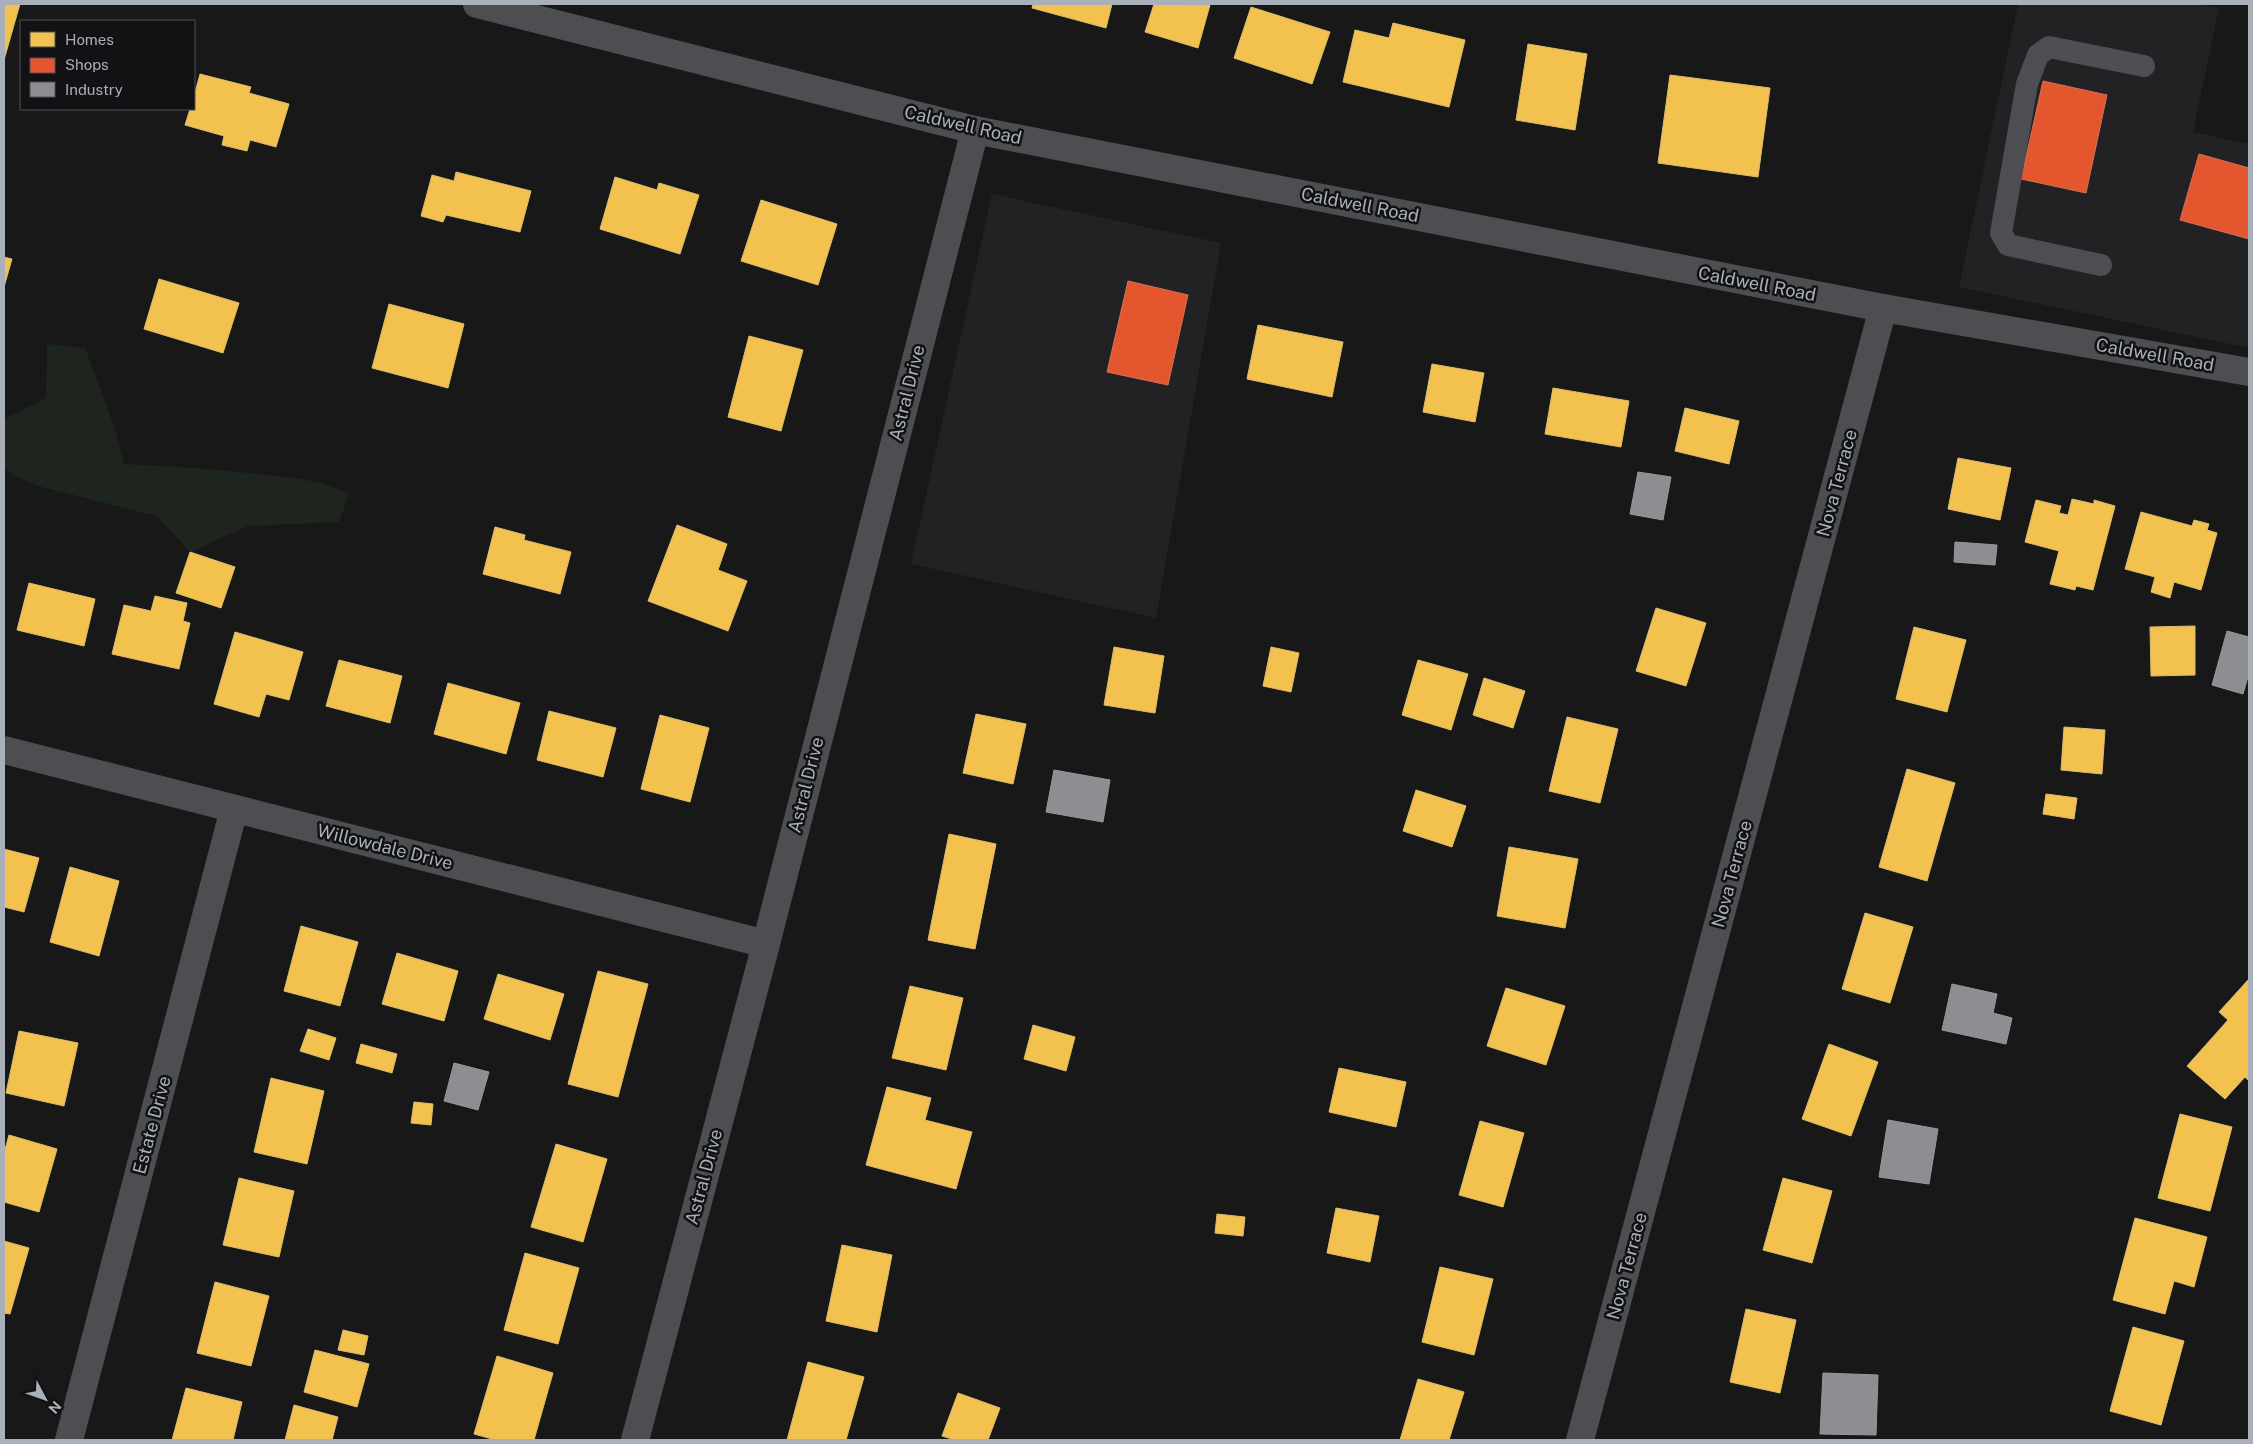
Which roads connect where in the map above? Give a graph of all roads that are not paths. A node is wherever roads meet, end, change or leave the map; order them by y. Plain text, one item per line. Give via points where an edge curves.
1 (477, 4) edge
2 (2144, 66) dead end
3 (975, 130) junction
4 (2101, 265) dead end
5 (1883, 308) junction
6 (2249, 372) edge
7 (4, 750) edge
8 (234, 809) junction
9 (766, 944) junction
10 (69, 1440) edge
11 (635, 1440) edge
12 (1580, 1440) edge

1 - 3 street, Caldwell Road
2 - 4 lane via 2049,47 2038,55 2027,84 2001,233 2008,245
3 - 5 street, Caldwell Road
3 - 9 street, Astral Drive
5 - 6 street, Caldwell Road
5 - 12 street, Nova Terrace
7 - 8 street, Willowdale Drive
8 - 9 street, Willowdale Drive
8 - 10 street, Estate Drive
9 - 11 street, Astral Drive

